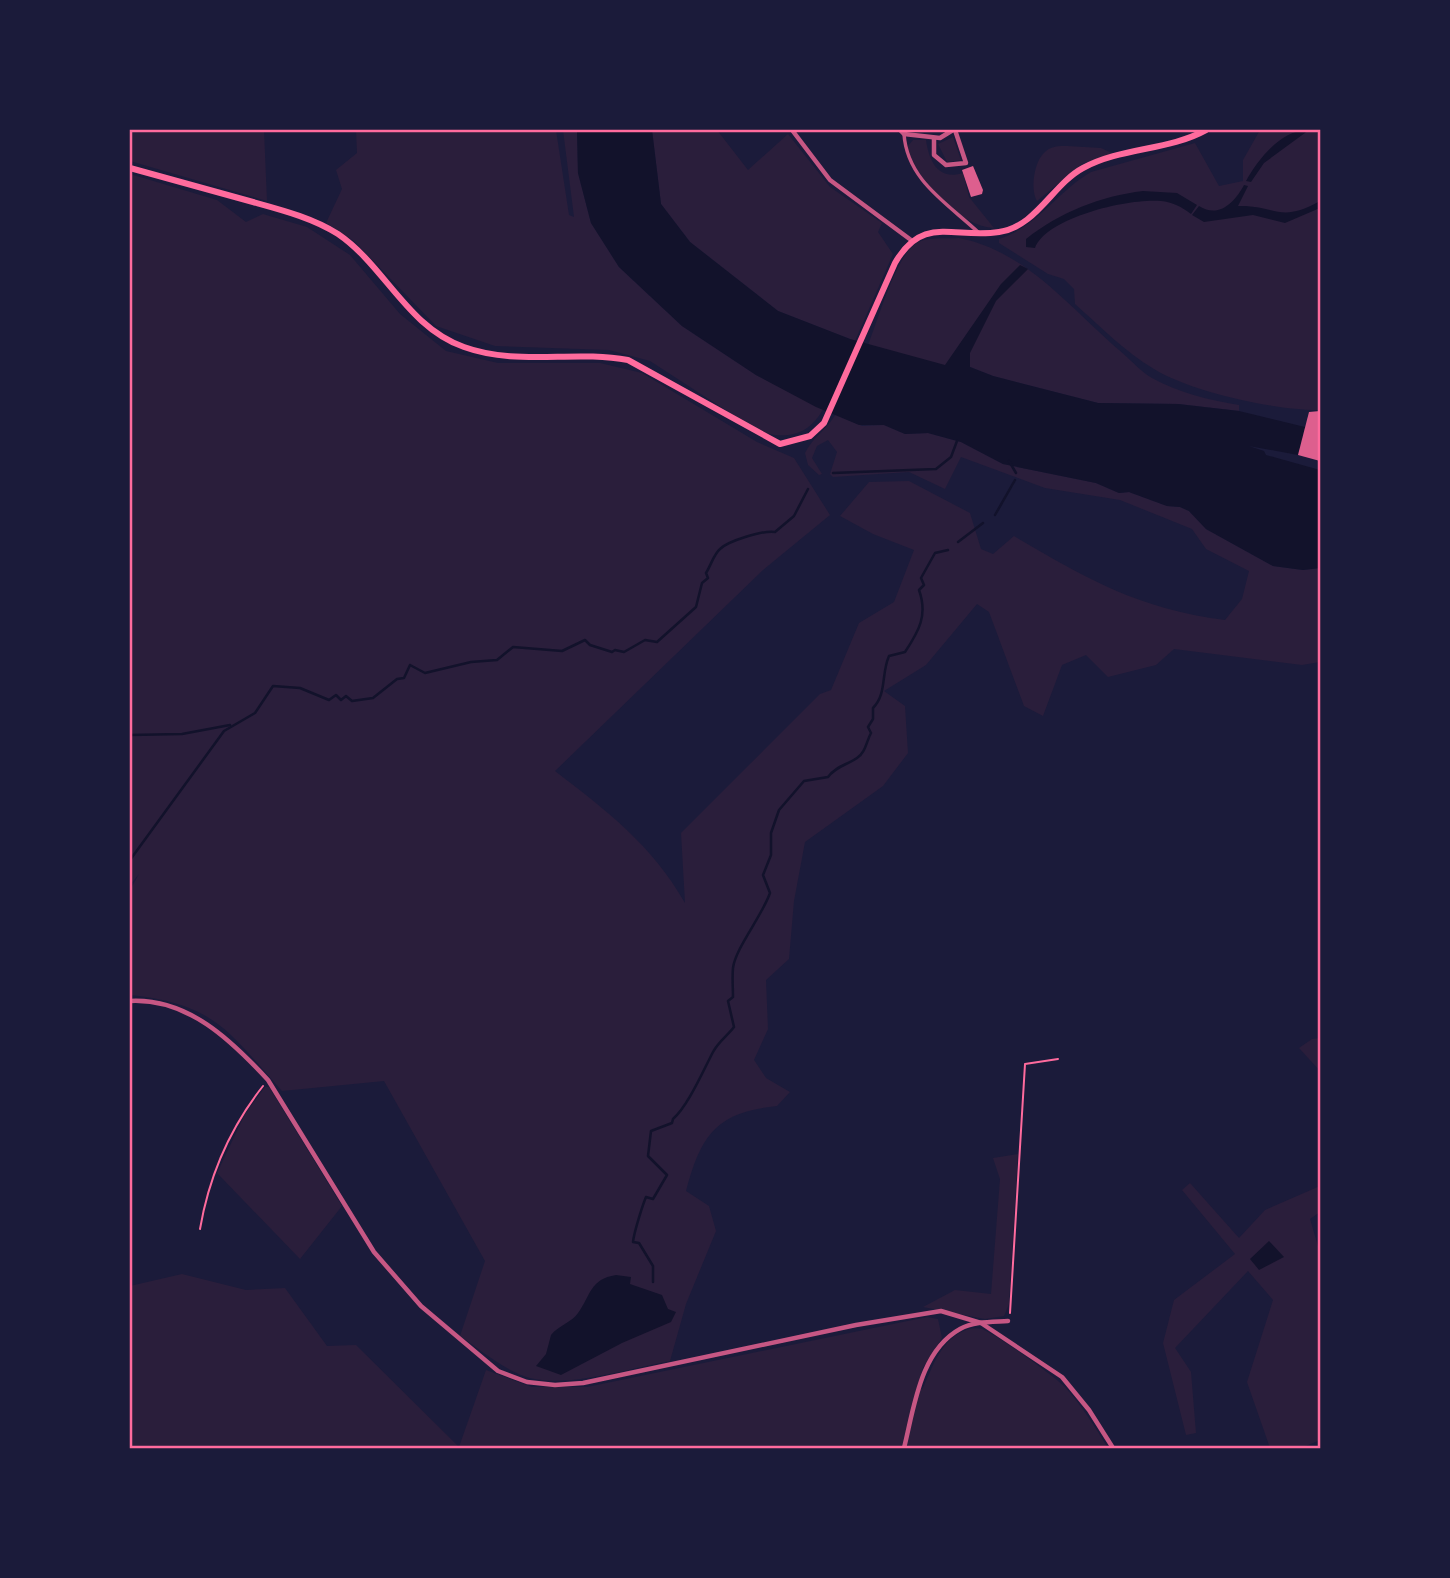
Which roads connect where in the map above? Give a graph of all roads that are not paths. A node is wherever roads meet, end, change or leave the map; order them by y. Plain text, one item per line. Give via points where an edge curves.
1 (792, 130) edge
2 (954, 130) edge
3 (1206, 130) edge
4 (902, 132) edge
5 (934, 138) junction
6 (130, 168) edge
7 (978, 232) junction
8 (911, 240) junction
9 (130, 1002) edge
10 (1008, 1321) road end
11 (981, 1322) junction
12 (904, 1448) edge
13 (1113, 1448) edge

1 - 8 street via 830,180
2 - 5 street
2 - 5 street via 966,163 946,165 934,155
3 - 7 main road via 1176,144 1082,168 1013,229
4 - 5 street
4 - 7 street via 911,166 945,205
6 - 8 main road via 290,213 328,229 354,246 419,319 462,346 501,355 603,355 628,360 780,444 810,436 827,415 895,264
7 - 8 main road via 924,234
9 - 11 street via 186,1010 248,1058 268,1080 374,1252 421,1307 486,1364 527,1382 583,1383 922,1312 940,1311
10 - 11 street
11 - 12 street via 961,1328 940,1343 921,1379
11 - 13 street via 1062,1377

